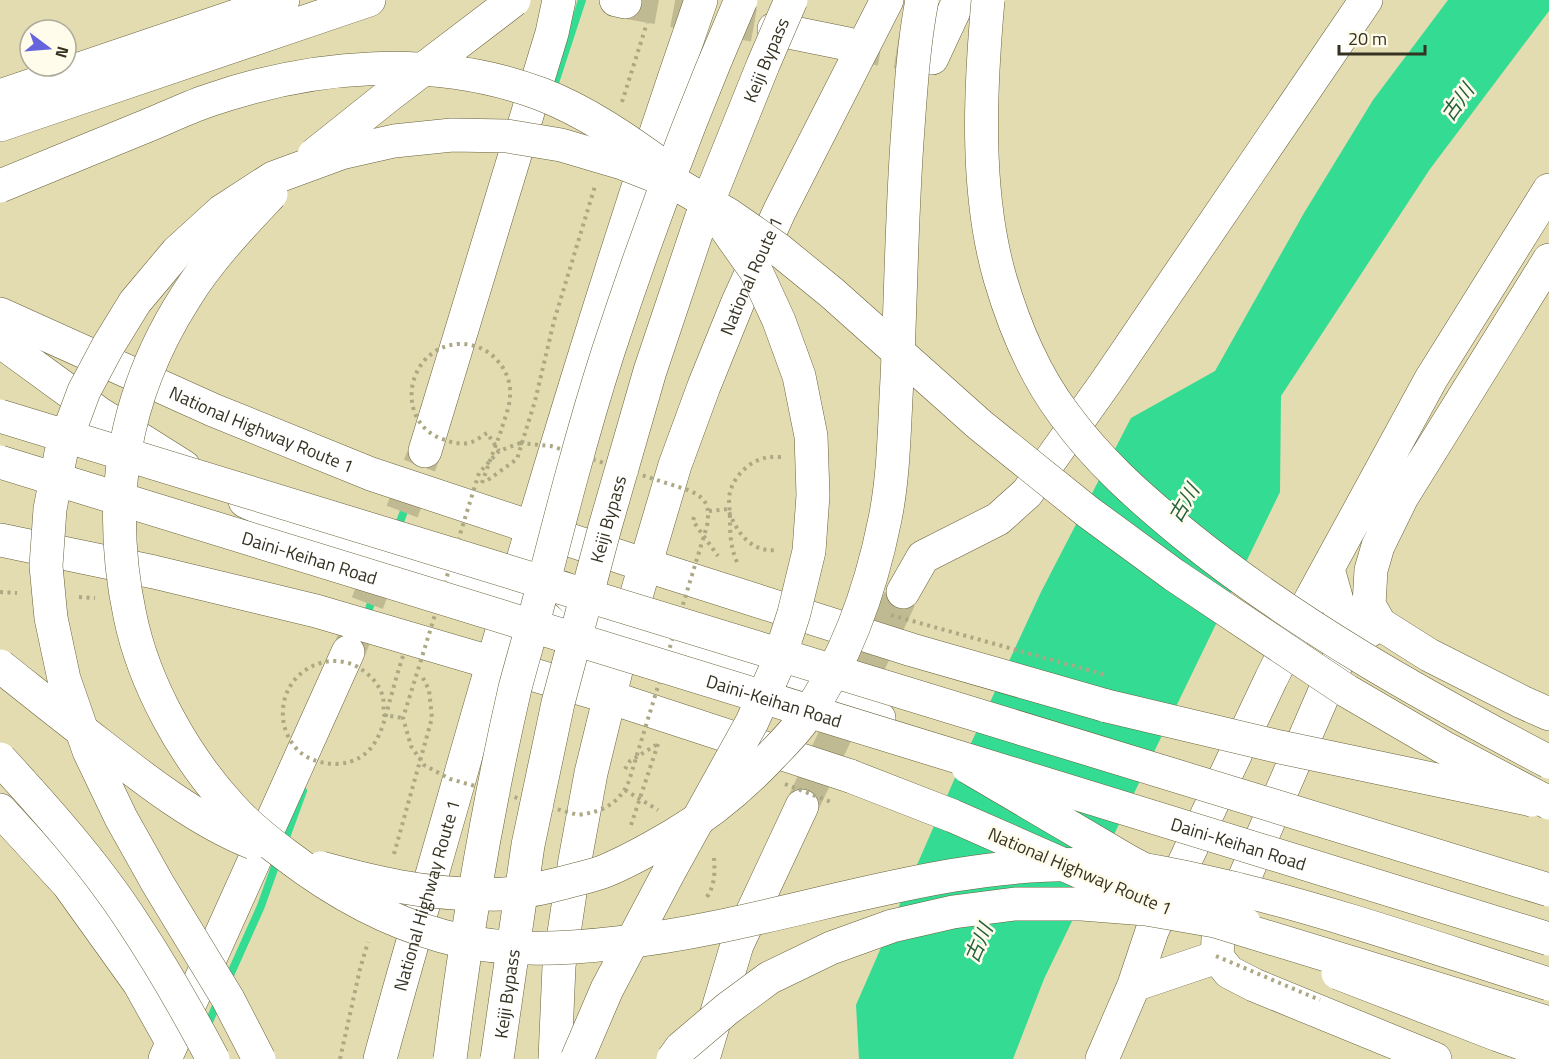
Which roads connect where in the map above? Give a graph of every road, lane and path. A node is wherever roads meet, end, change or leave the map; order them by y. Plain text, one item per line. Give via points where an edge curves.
1 (283, 0) edge
2 (369, 0) edge
3 (514, 0) edge
4 (558, 0) edge
5 (701, 0) edge
6 (741, 0) edge
7 (791, 0) edge
8 (886, 0) edge
9 (922, 0) edge
10 (959, 0) edge
11 (988, 0) edge
12 (1366, 0) edge
13 (630, 7) edge
14 (774, 29) tunnel mouth
15 (848, 44) tunnel mouth
16 (917, 55) tunnel mouth
17 (0, 96) edge
18 (621, 103) dead end
19 (0, 125) edge
20 (597, 180) dead end
21 (0, 186) edge
22 (1549, 190) edge
23 (1549, 260) edge
24 (0, 314) edge
25 (0, 341) edge
26 (0, 416) edge
27 (499, 451) dead end
28 (425, 452) tunnel mouth
29 (790, 459) dead end
30 (0, 462) edge
31 (709, 511) dead end
32 (532, 528) junction
33 (0, 540) edge
34 (780, 550) dead end
35 (645, 565) junction
36 (740, 568) dead end
37 (1328, 569) junction
38 (903, 592) tunnel mouth
39 (525, 598) junction
40 (1380, 624) junction
41 (626, 630) junction
42 (1349, 644) junction
43 (348, 652) tunnel mouth
44 (402, 656) dead end
45 (492, 663) junction
46 (0, 666) edge
47 (609, 697) junction
48 (1549, 714) edge
49 (403, 718) dead end
50 (0, 759) edge
51 (1549, 762) edge
52 (1549, 803) edge
53 (802, 806) tunnel mouth
54 (0, 810) edge
55 (1549, 890) edge
56 (1549, 939) edge
57 (1217, 957) junction
58 (1364, 982) junction
59 (1549, 984) edge
60 (1134, 985) junction
61 (1549, 1023) edge
62 (169, 1050) edge
63 (1549, 1053) edge
64 (563, 1054) edge
65 (213, 1059) edge
66 (259, 1059) edge
67 (380, 1059) edge
68 (450, 1059) edge
69 (496, 1059) edge
70 (673, 1059) edge
71 (703, 1059) edge
72 (1102, 1059) edge
73 (1435, 1059) edge

1 - 17 main road
2 - 19 main road
3 - 59 main road, bridge via 335,138 273,191 225,243 186,295 157,346 140,391 127,436 118,531 133,629 169,719 198,766 232,808 312,875 357,902 400,922 488,945 538,949 652,940 948,876 1049,865 1097,865 1143,869 1264,896
4 - 28 main road via 552,33
5 - 32 main road via 614,258
6 - 39 main road, bridge via 656,212 561,513
7 - 69 main road, Keiji Bypass, bridge via 701,219 650,371 605,527 558,703 528,845
8 - 35 main road, National Route 1 via 738,302 675,465
9 - 46 main road, bridge via 910,94 892,459 874,569 845,648 805,718 719,806 643,853 604,872 559,884 511,894 467,894 375,883 309,865 241,838 190,810 137,774
10 - 16 main road via 932,58
11 - 51 main road, bridge via 982,93 987,220 999,277 1015,325 1037,372 1063,413 1101,460 1222,565 1373,666
12 - 38 main road via 1027,493 998,519 923,557
13 - 18 path
14 - 15 main road
20 - 27 path, bridge via 517,459 482,483 493,452 497,442 507,411 510,396 509,379 490,353 476,346 444,346 419,366 412,381 415,414 424,428 454,443 471,442 487,433 493,442
21 - 64 main road, bridge via 207,101 269,83 342,71 441,70 542,94 635,146 682,181 722,223 756,271 800,376 811,436 813,495 809,551 794,613 777,666 752,722 607,989
22 - 37 main road via 1431,379
23 - 40 main road via 1402,497 1378,546 1371,570 1369,604
24 - 32 main road, National Highway Route 1 via 223,415 371,474
25 - 39 main road via 100,414 253,506 328,540
26 - 55 main road, bridge
29 - 36 path, bridge via 769,457 755,462 734,482 729,495 730,533
30 - 56 main road, Daini-Keihan Road, bridge
31 - 34 path, bridge via 728,509 743,538 757,547
32 - 35 main road, National Highway Route 1
32 - 39 main road, National Highway Route 1
32 - 41 main road via 543,560 559,583 580,605
33 - 45 main road, National Highway Route 1 via 154,572 316,612
35 - 41 main road
35 - 52 main road, National Highway Route 1, bridge via 912,650 1107,706
37 - 42 main road
37 - 60 main road via 1270,679 1152,931
39 - 45 main road, National Highway Route 1
39 - 47 main road via 578,649
39 - 68 main road, bridge via 516,687 483,844
40 - 42 main road
40 - 48 main road via 1429,655
41 - 47 main road
41 - 58 main road, bridge via 807,685 845,701 932,746 1218,910
42 - 57 main road via 1343,649 1218,939
43 - 62 main road
44 - 49 path, bridge via 397,677 388,709 385,720 382,731 374,746 360,757 327,764 310,759 287,734 283,718 284,701 295,679 315,664 332,661 363,670 383,697 384,715 393,716
45 - 47 main road, National Highway Route 1
45 - 67 main road, National Highway Route 1
47 - 58 main road, National Highway Route 1, bridge via 850,776 1144,899
47 - 64 main road via 591,773 559,966
50 - 65 main road, bridge via 80,850 131,920 177,992
52 - 66 main road, bridge via 1347,691 1174,575 980,425 832,293 729,214 678,185 561,145 507,136 452,135 394,141 341,153 273,178 222,211 177,252 135,302 84,391 62,453 50,509 46,566 51,618 64,679 89,751 126,827
53 - 71 main road via 737,945
54 - 62 main road via 68,884 139,983
57 - 60 main road
57 - 73 main road via 1229,972 1254,985
58 - 63 main road, National Highway Route 1, bridge
60 - 72 main road
61 - 70 main road, bridge via 1215,921 1146,909 1015,904 953,912 892,926 831,948 769,978 727,1009

